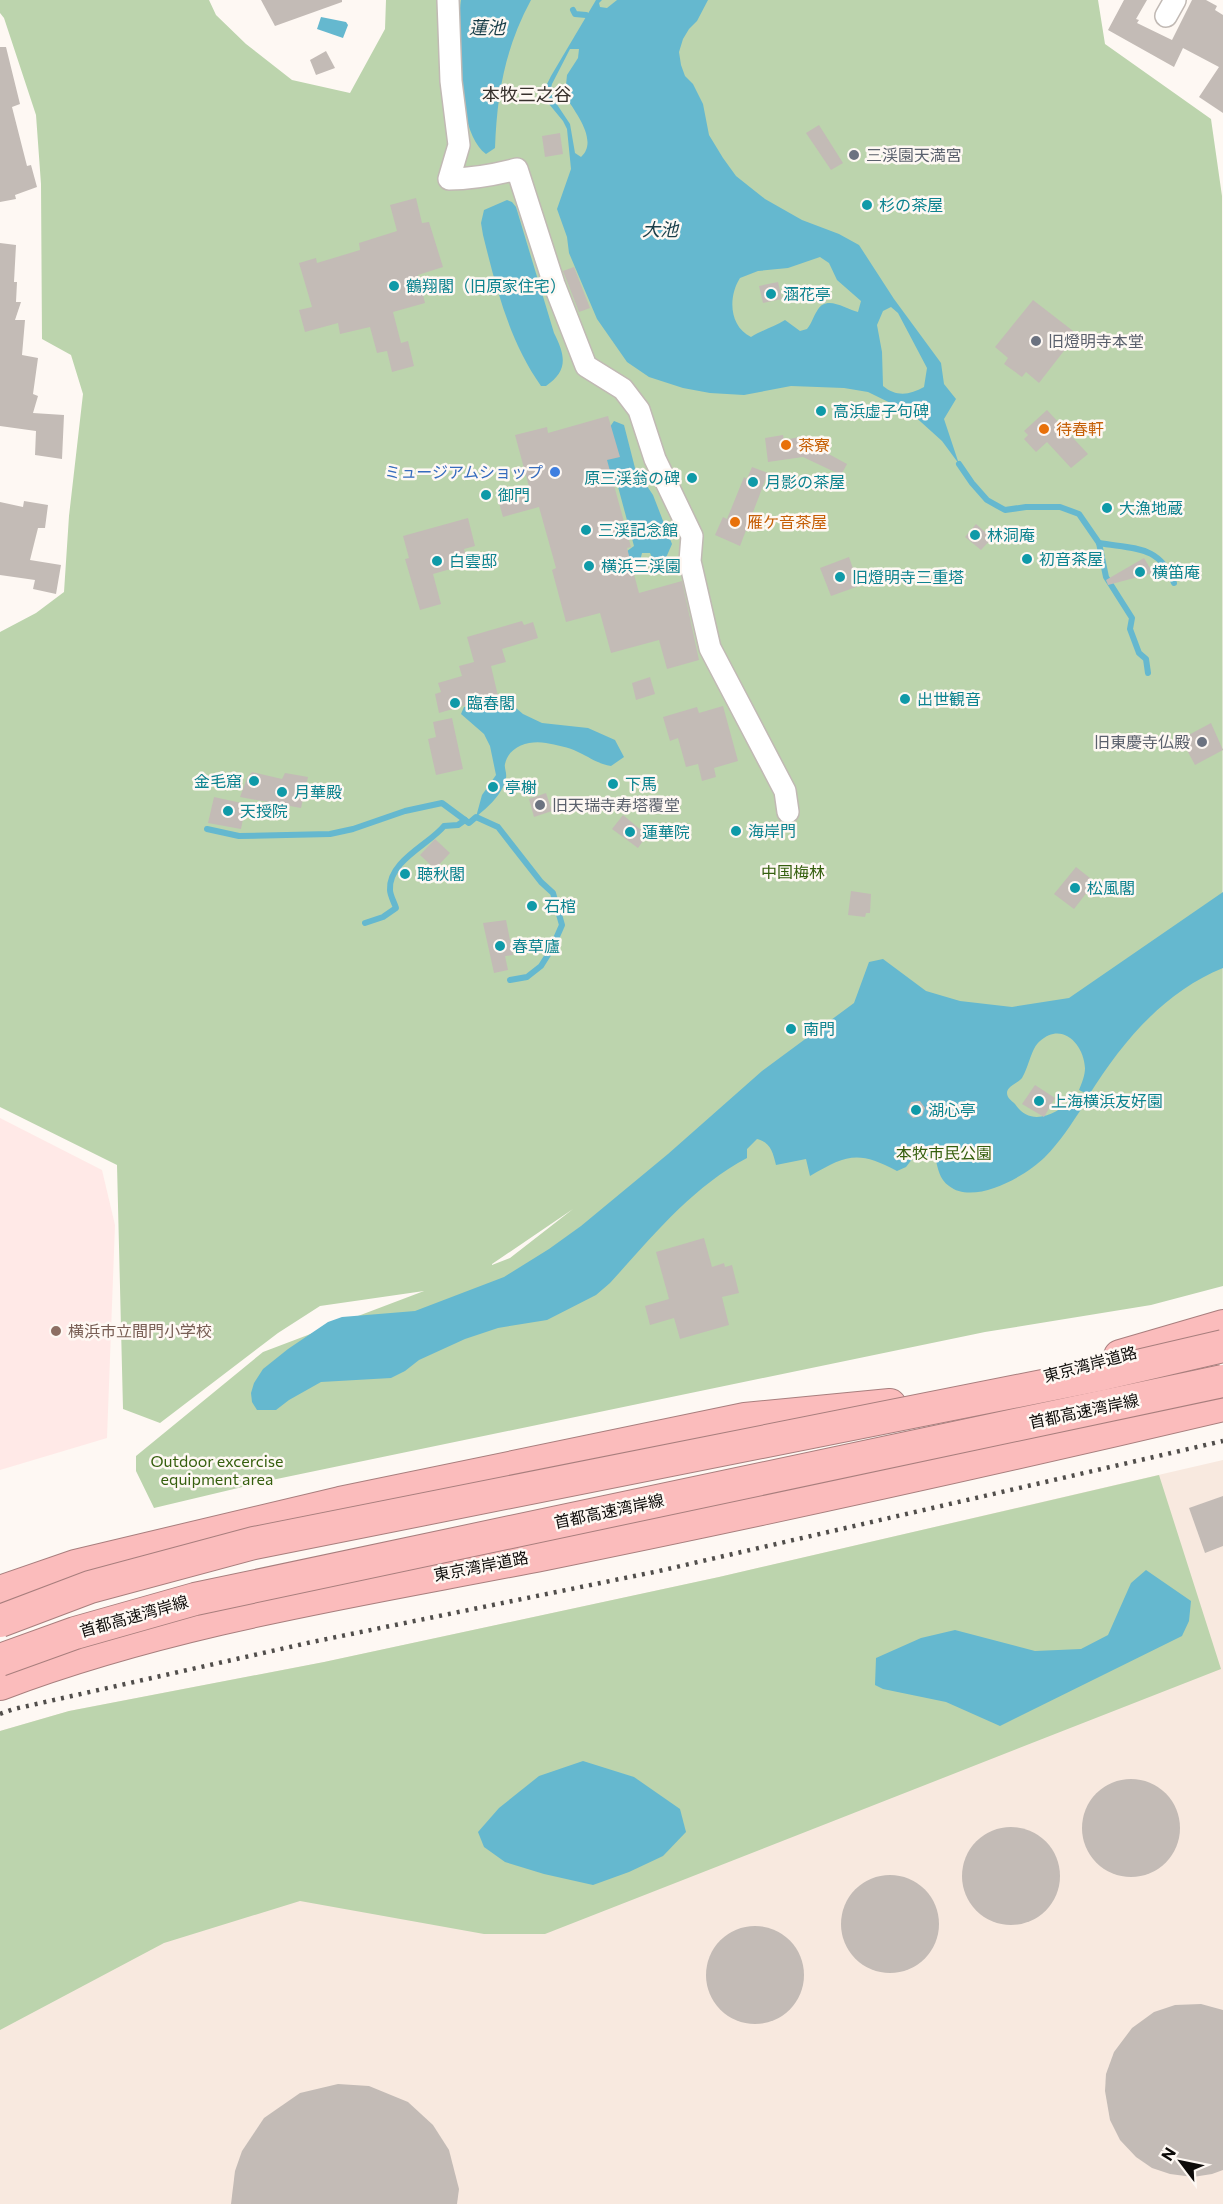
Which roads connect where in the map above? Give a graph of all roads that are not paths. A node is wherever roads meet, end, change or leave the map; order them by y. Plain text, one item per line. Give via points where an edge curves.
1 (448, 0) edge
2 (788, 812) dead end
3 (1223, 1326) edge
4 (1223, 1346) edge
5 (1223, 1381) edge
6 (955, 1398) junction
7 (1223, 1405) edge
8 (966, 1463) junction
9 (0, 1592) edge
10 (0, 1621) edge
11 (0, 1635) edge
12 (0, 1654) edge
13 (0, 1660) edge
14 (0, 1684) edge

1 - 2 street via 451,81 459,145 449,179 517,169 554,284 586,366 623,389 639,410 655,459 692,536 690,561 710,648 785,792
3 - 6 highway, 東京湾岸道路 via 1080,1368
4 - 10 highway, 首都高速湾岸線, bridge via 1092,1376 254,1543 90,1587
5 - 13 highway, 首都高速湾岸線, bridge via 195,1599 75,1632
6 - 9 highway, 東京湾岸道路 via 745,1419 340,1503 75,1566
6 - 11 highway, 東京湾岸道路, bridge via 349,1532 256,1549 122,1584
7 - 8 highway, 東京湾岸道路
8 - 12 highway, 東京湾岸道路, bridge via 702,1486 200,1592 115,1614
8 - 14 highway, 東京湾岸道路 via 628,1537 246,1614 136,1640

